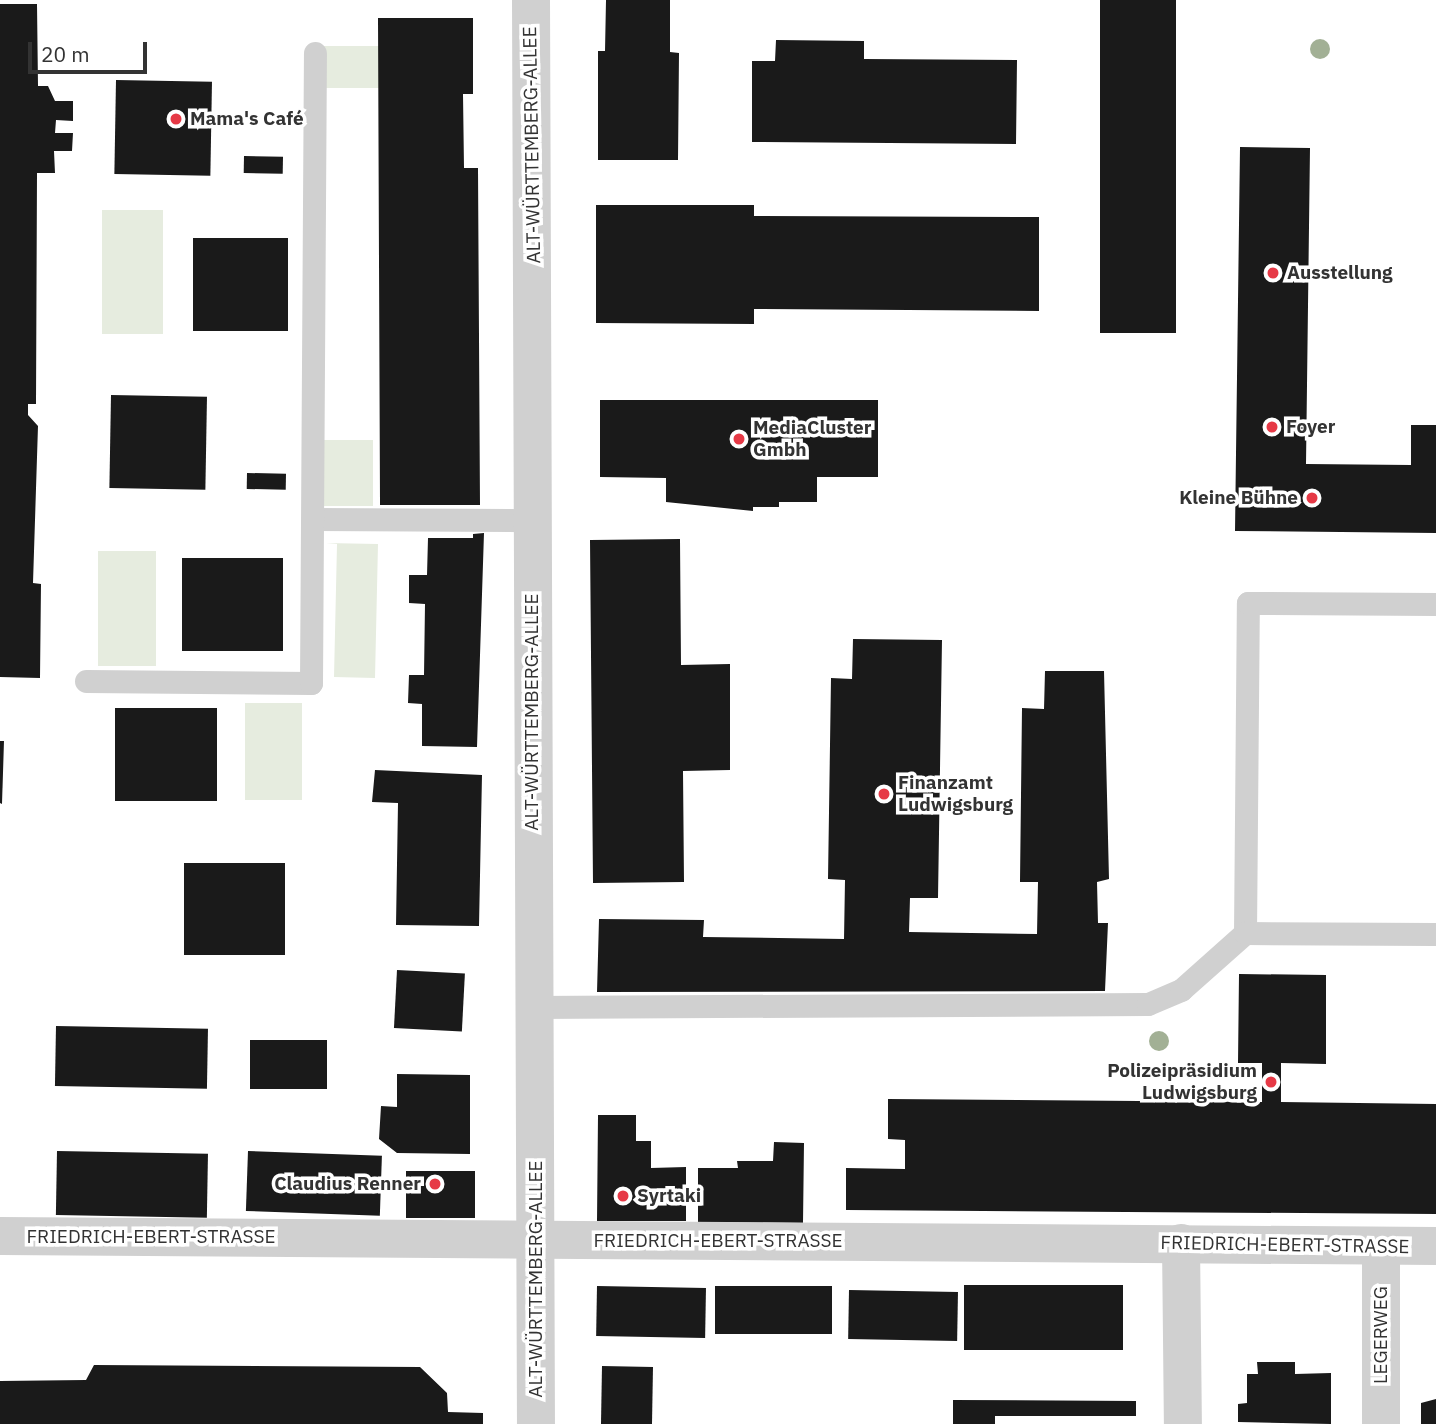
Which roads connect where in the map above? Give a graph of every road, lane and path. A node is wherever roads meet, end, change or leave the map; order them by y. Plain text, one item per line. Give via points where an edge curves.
1 (531, 0) edge
2 (315, 53) dead end
3 (314, 519) junction
4 (532, 520) junction
5 (1436, 604) edge
6 (86, 681) dead end
7 (1245, 933) junction
8 (1436, 934) edge
9 (532, 1007) junction
10 (0, 1236) edge
11 (536, 1239) junction
12 (1181, 1243) junction
13 (1381, 1246) junction
14 (1436, 1246) edge
15 (536, 1424) edge
16 (1183, 1424) edge
17 (1381, 1424) edge

1 - 4 street, ALT-WÜRTTEMBERG-ALLEE
2 - 3 lane
3 - 4 lane
3 - 6 lane via 311,683
4 - 9 street, ALT-WÜRTTEMBERG-ALLEE
5 - 7 lane via 1248,603
7 - 8 lane
7 - 9 lane via 1181,990 1148,1004
9 - 11 street, ALT-WÜRTTEMBERG-ALLEE
10 - 11 street, FRIEDRICH-EBERT-STRASSE
11 - 12 street, FRIEDRICH-EBERT-STRASSE
11 - 15 street, ALT-WÜRTTEMBERG-ALLEE
12 - 13 street, FRIEDRICH-EBERT-STRASSE
12 - 16 street
13 - 14 street, FRIEDRICH-EBERT-STRASSE
13 - 17 street, LEGERWEG

